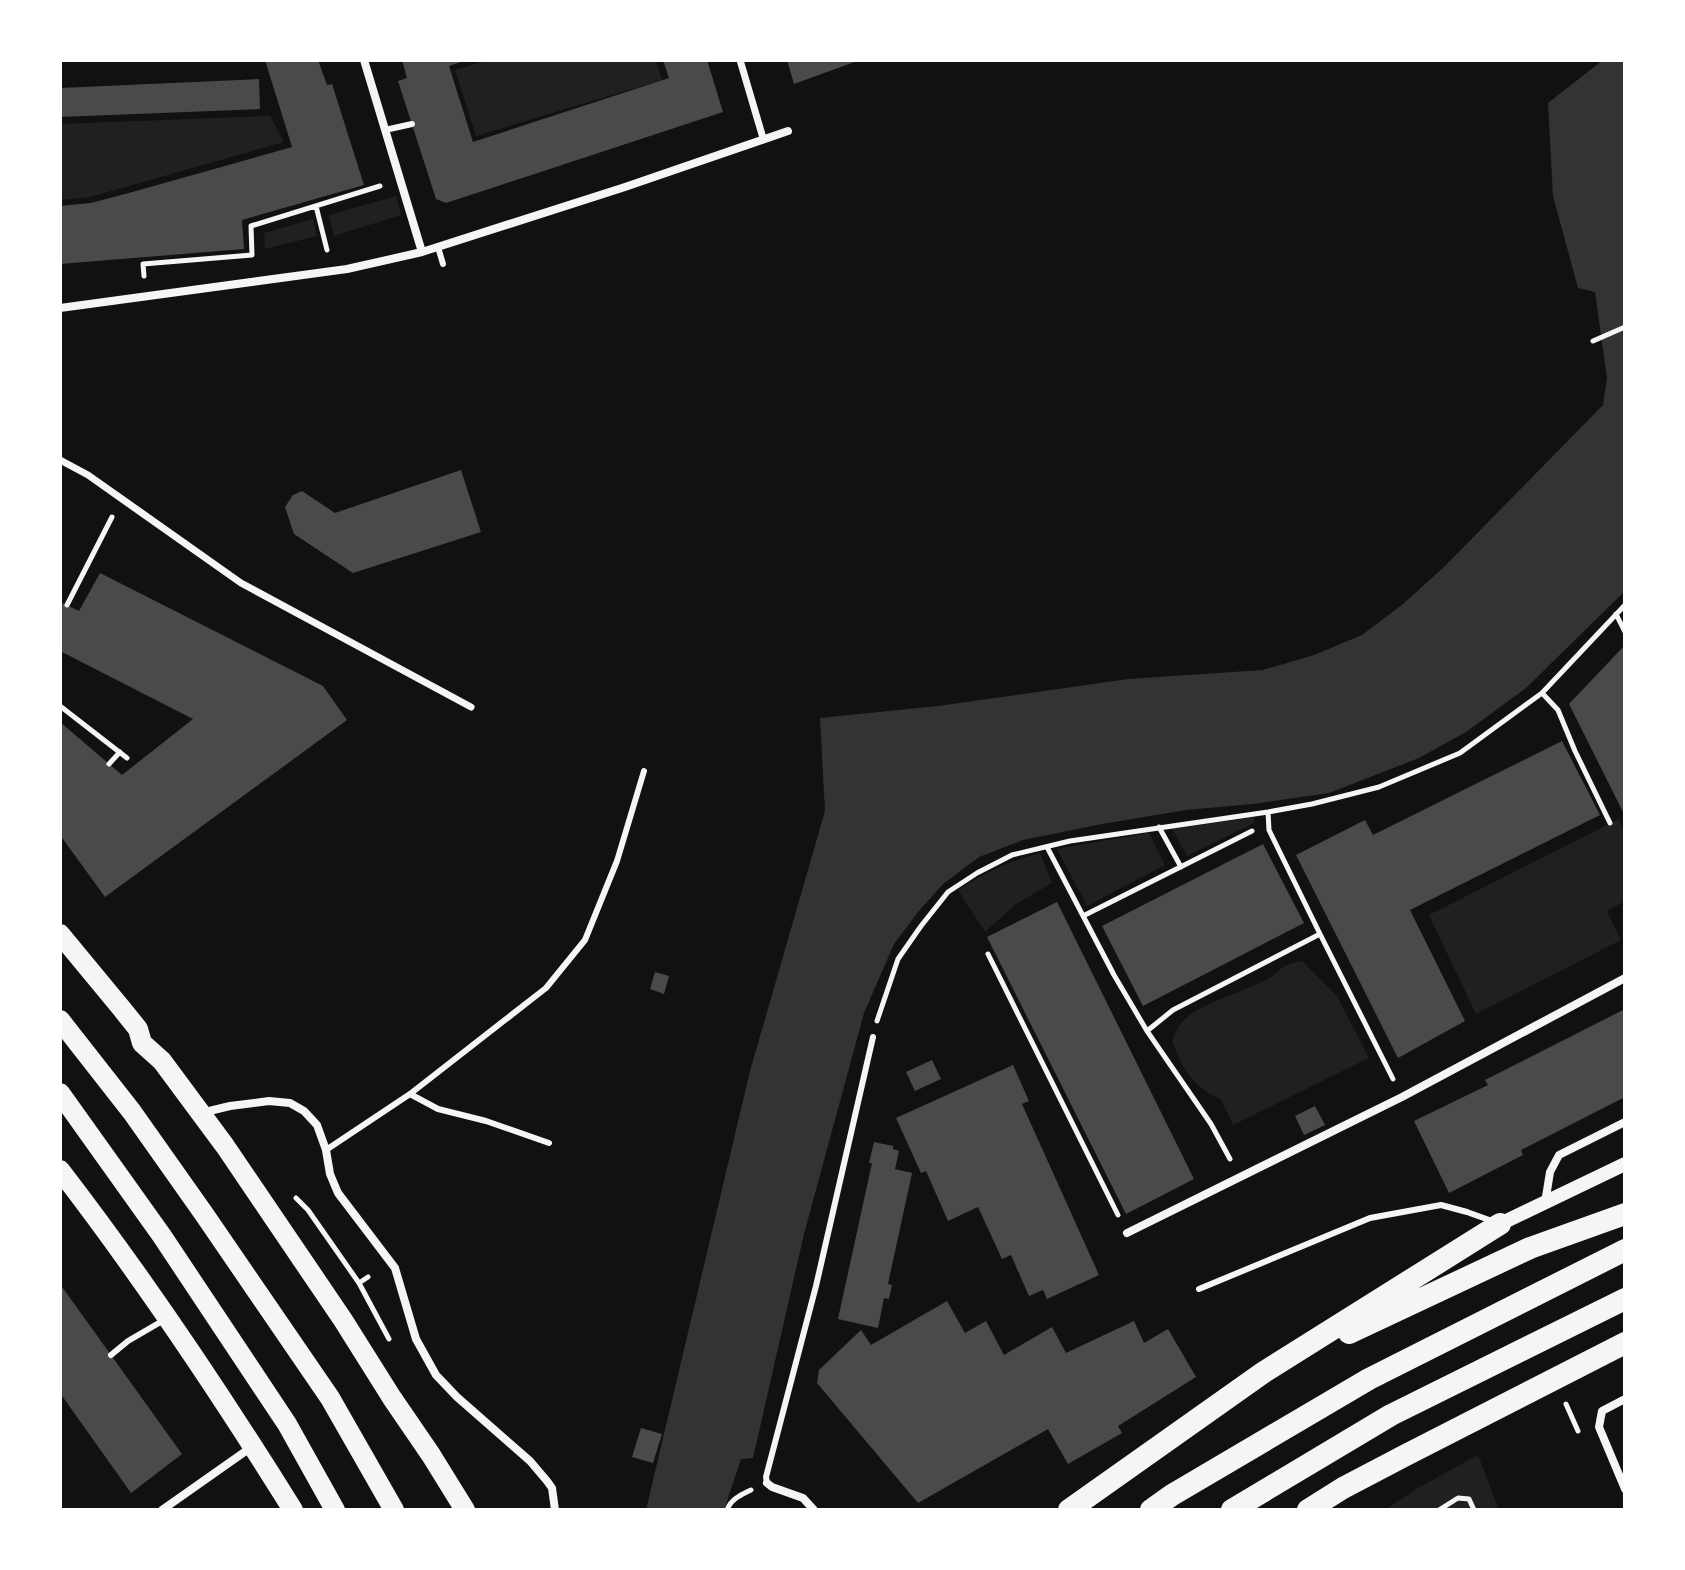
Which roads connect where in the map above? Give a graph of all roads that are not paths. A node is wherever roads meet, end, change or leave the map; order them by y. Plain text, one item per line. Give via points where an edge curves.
1 (364, 60) edge
2 (740, 60) edge
3 (412, 124) dead end
4 (385, 130) junction
5 (788, 131) dead end
6 (763, 138) junction
7 (438, 247) junction
8 (422, 252) junction
9 (443, 264) dead end
10 (60, 308) edge
11 (60, 460) edge
12 (471, 707) dead end
13 (644, 771) dead end
14 (60, 934) edge
15 (1625, 978) edge
16 (60, 1020) edge
17 (873, 1037) road end
18 (60, 1093) edge
19 (410, 1094) junction
20 (200, 1113) junction
21 (1625, 1122) edge
22 (549, 1143) dead end
23 (326, 1150) junction
24 (1625, 1164) edge
25 (60, 1170) edge
26 (1545, 1204) junction
27 (1625, 1214) edge
28 (1500, 1224) junction
29 (1127, 1233) dead end
30 (1625, 1250) edge
31 (1199, 1289) dead end
32 (1625, 1299) edge
33 (168, 1318) junction
34 (1625, 1343) edge
35 (111, 1355) dead end
36 (1264, 1372) junction
37 (1625, 1399) edge
38 (253, 1446) junction
39 (767, 1483) joint
40 (1625, 1489) edge
41 (162, 1510) edge
42 (293, 1510) edge
43 (335, 1510) edge
44 (394, 1510) edge
45 (465, 1510) edge
46 (555, 1510) edge
47 (814, 1510) edge
48 (1069, 1510) edge
49 (1151, 1510) edge
50 (1232, 1510) edge
51 (1308, 1510) edge

1 - 4 street
2 - 6 street
3 - 4 lane
4 - 8 street
5 - 6 street
6 - 7 street
7 - 8 street
7 - 9 lane
8 - 10 street via 347,269
11 - 12 street via 241,583
13 - 19 lane via 617,861 585,940 546,988
14 - 20 main road
15 - 29 street via 1402,1097
16 - 44 main road via 141,1125 330,1398
17 - 39 lane
18 - 43 main road via 287,1424
19 - 22 lane via 438,1109
19 - 23 lane
20 - 23 street via 269,1101 290,1103 317,1125
20 - 45 main road via 343,1320
21 - 26 street via 1559,1155
23 - 46 street via 338,1193 395,1268 416,1339 436,1375 539,1471 552,1488
24 - 26 street
25 - 33 main road
26 - 28 street
27 - 36 highway via 1530,1248
28 - 31 lane via 1441,1205 1370,1218
28 - 36 highway
30 - 49 highway via 1369,1379
32 - 50 highway via 1391,1415
33 - 35 lane
33 - 38 main road
34 - 51 highway
36 - 48 highway
37 - 40 street via 1602,1411 1599,1427
38 - 41 street
38 - 42 main road
39 - 47 street via 803,1498

